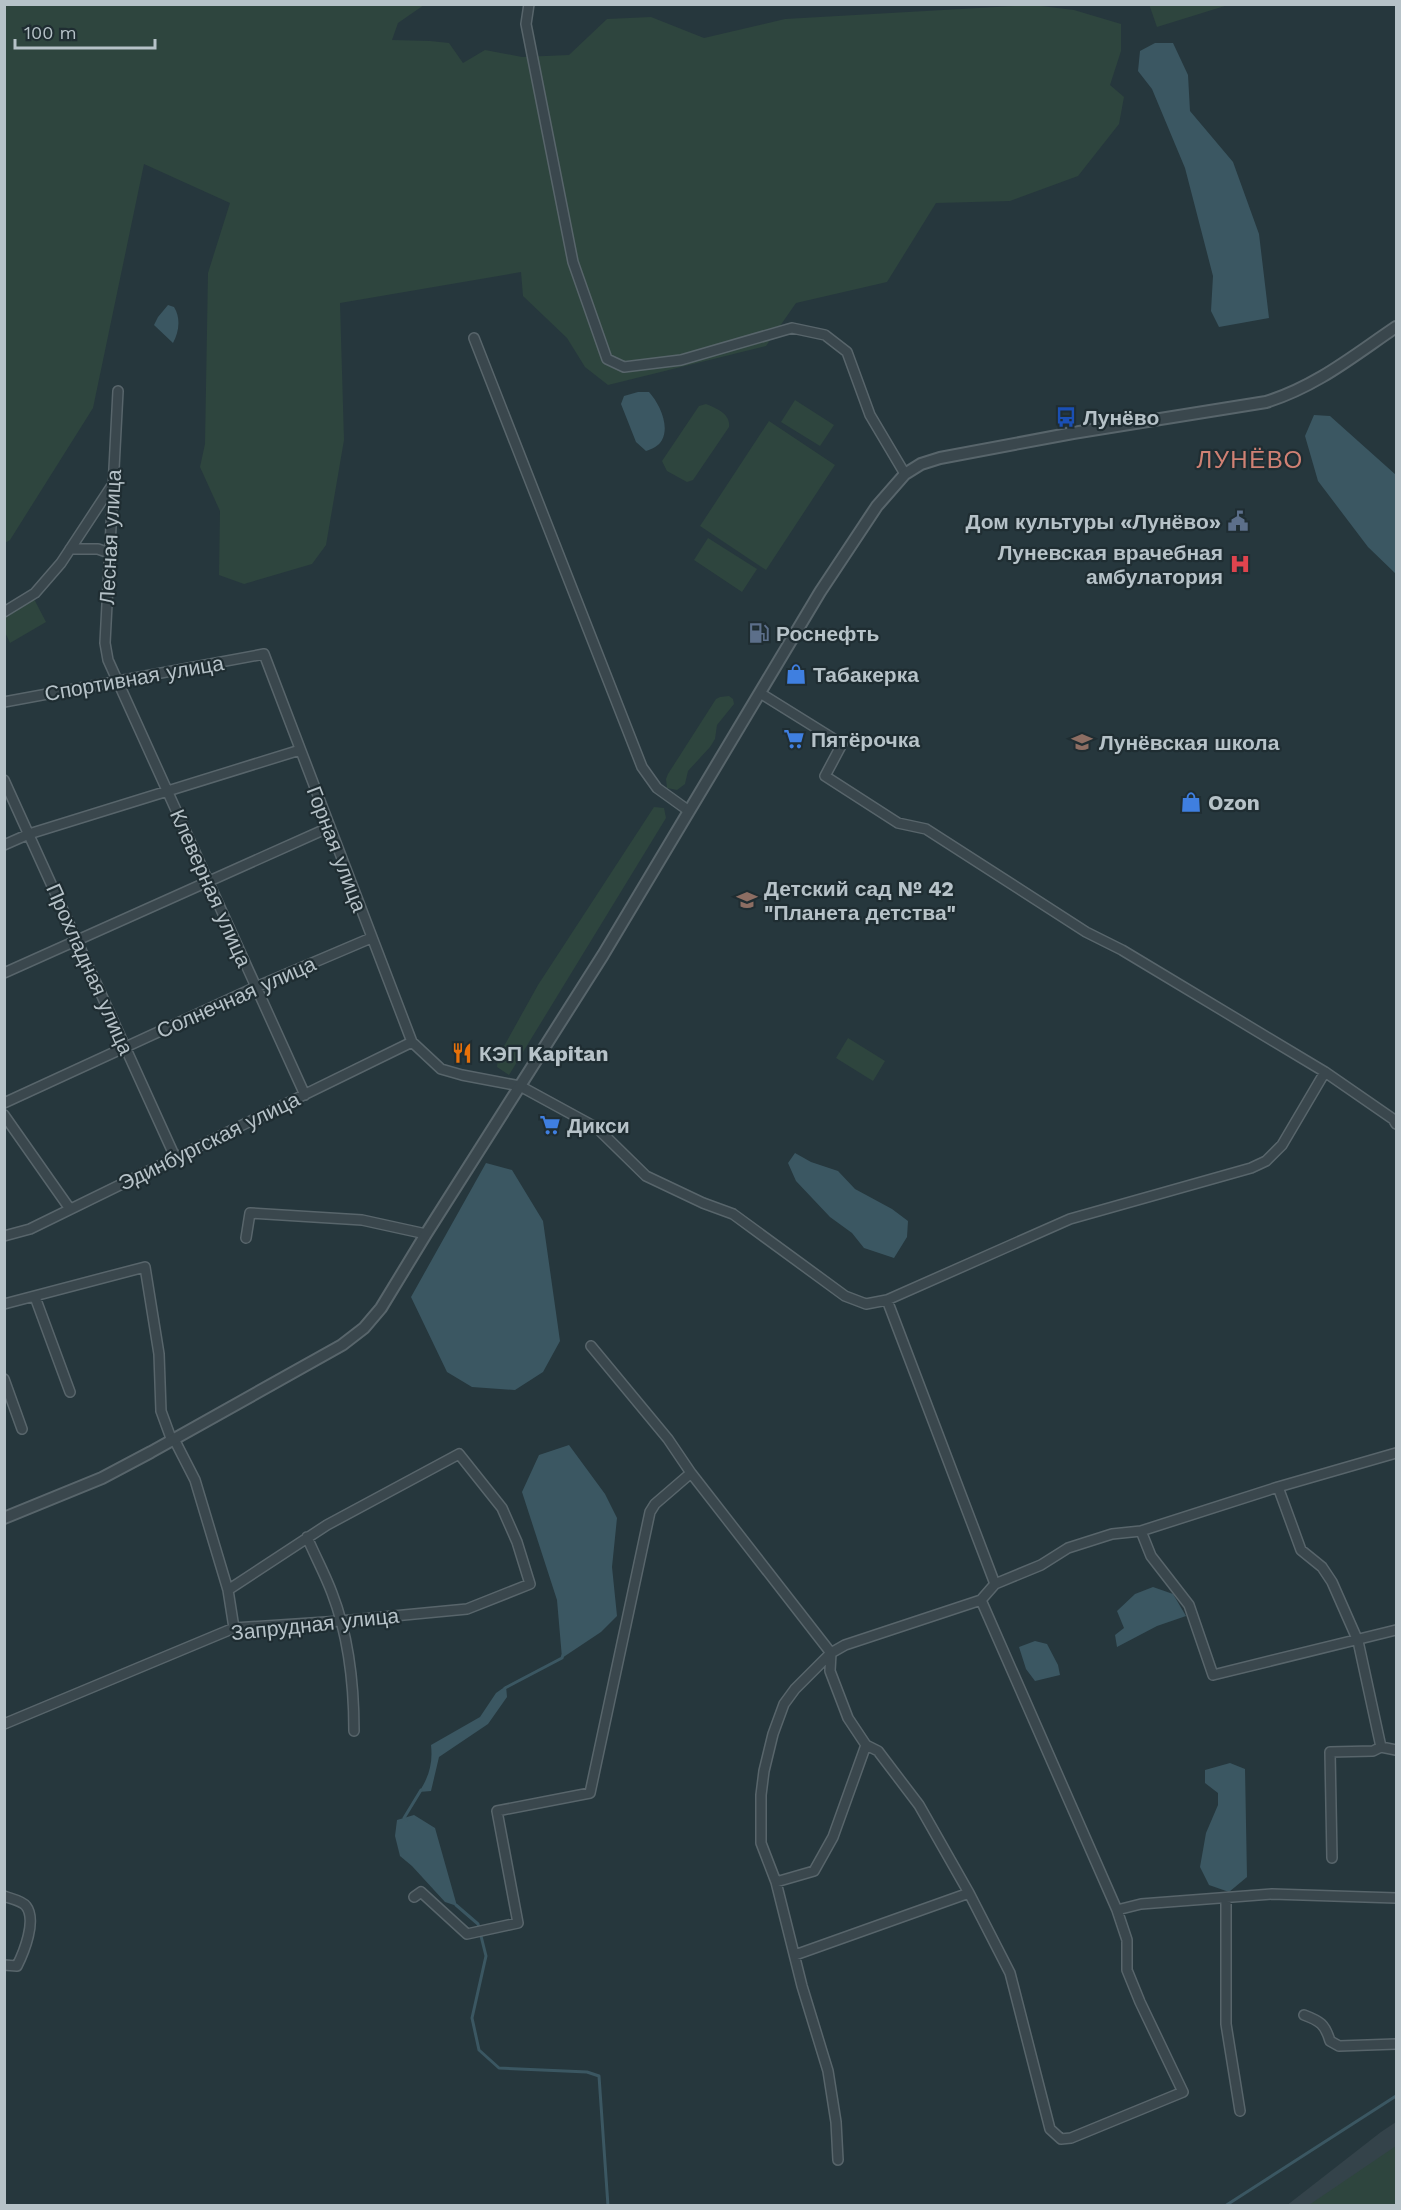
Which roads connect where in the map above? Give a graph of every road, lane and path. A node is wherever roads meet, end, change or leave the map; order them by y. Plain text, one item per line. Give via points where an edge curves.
1 (529, 4) edge
2 (1396, 327) edge
3 (474, 338) dead end
4 (118, 391) dead end
5 (905, 474) junction
6 (112, 485) junction
7 (70, 549) junction
8 (109, 553) junction
9 (4, 612) edge
10 (264, 654) joint
11 (118, 681) junction
12 (760, 693) junction
13 (4, 702) edge
14 (300, 750) junction
15 (4, 780) edge
16 (168, 791) junction
17 (689, 811) junction
18 (330, 828) junction
19 (29, 834) junction
20 (4, 845) edge
21 (209, 881) junction
22 (371, 938) junction
23 (78, 941) junction
24 (4, 973) edge
25 (256, 987) junction
26 (412, 1042) junction
27 (125, 1047) junction
28 (1324, 1072) junction
29 (520, 1086) junction
30 (305, 1095) junction
31 (4, 1103) edge
32 (4, 1115) edge
33 (1396, 1124) edge
34 (176, 1157) junction
35 (70, 1209) junction
36 (426, 1234) junction
37 (4, 1236) edge
38 (246, 1238) dead end
39 (35, 1297) junction
40 (887, 1300) junction
41 (4, 1304) edge
42 (591, 1346) dead end
43 (4, 1379) edge
44 (70, 1392) dead end
45 (22, 1429) dead end
46 (173, 1440) junction
47 (1396, 1453) edge
48 (691, 1473) junction
49 (1278, 1487) junction
50 (4, 1518) edge
51 (1141, 1531) junction
52 (307, 1537) junction
53 (995, 1584) junction
54 (228, 1590) junction
55 (981, 1600) junction
56 (341, 1621) junction
57 (234, 1628) junction
58 (1396, 1630) edge
59 (1358, 1641) junction
60 (831, 1653) junction
61 (4, 1724) edge
62 (354, 1731) dead end
63 (866, 1745) junction
64 (1381, 1747) junction
65 (1396, 1750) edge
66 (1332, 1858) dead end
67 (776, 1882) junction
68 (969, 1893) junction
69 (4, 1896) edge
70 (414, 1897) dead end
71 (1226, 1898) junction
72 (1396, 1898) edge
73 (1117, 1910) junction
74 (795, 1955) junction
75 (4, 1965) edge
76 (1304, 2015) dead end
77 (1396, 2044) edge
78 (1240, 2112) dead end
79 (838, 2160) dead end

1 - 5 street via 526,24 573,262 607,359 624,367 681,360 792,328 825,335 847,352 870,415
2 - 5 street via 1312,384 1266,402 940,458
3 - 17 street via 642,767 657,788
4 - 6 street, Лесная улица
5 - 12 street via 877,506 820,592
6 - 7 street
6 - 8 street, Лесная улица
7 - 8 street
7 - 9 street via 34,593
8 - 11 street, Лесная улица via 105,643
10 - 11 street, Спортивная улица
10 - 14 street, Горная улица
11 - 13 street, Спортивная улица
11 - 16 street, Клеверная улица
12 - 17 street
12 - 28 street via 842,744 825,776 898,823 926,829 1086,932
14 - 16 street
14 - 18 street, Горная улица
15 - 19 street, Прохладная улица
16 - 19 street
16 - 21 street, Клеверная улица
17 - 29 street
18 - 21 street
18 - 22 street, Горная улица
19 - 20 street
19 - 23 street, Прохладная улица
21 - 23 street
21 - 25 street, Клеверная улица
22 - 25 street, Солнечная улица
22 - 26 street, Горная улица
23 - 24 street
23 - 27 street, Прохладная улица
25 - 27 street, Солнечная улица
25 - 30 street, Клеверная улица
26 - 29 street via 441,1070
26 - 30 street, Эдинбургская улица
27 - 31 street, Солнечная улица
27 - 34 street, Прохладная улица
28 - 33 street
28 - 40 street via 1282,1145 1266,1161 1070,1219
29 - 36 street
29 - 40 street via 597,1128 646,1176 733,1214 845,1296 866,1304
30 - 34 street, Эдинбургская улица
32 - 35 street
34 - 35 street, Эдинбургская улица
35 - 37 street, Эдинбургская улица
36 - 38 street via 362,1220 250,1213
36 - 46 street via 381,1308 364,1328 342,1345
39 - 41 street
39 - 44 street
39 - 46 street via 145,1267 159,1354 161,1411
40 - 53 street
42 - 48 street
43 - 45 street
46 - 50 street via 102,1478
46 - 54 street via 195,1480
47 - 49 street
48 - 60 street
48 - 70 street via 655,1503 650,1512 590,1793 497,1811 518,1923 467,1935 421,1892
49 - 51 street
49 - 59 street via 1301,1550 1322,1567 1332,1582
51 - 53 street via 1112,1534 1068,1548 1041,1565
51 - 59 street via 1151,1556 1189,1605 1213,1675
52 - 54 street
52 - 56 street
52 - 56 street, Запрудная улица via 459,1454 502,1508 517,1542 530,1584 468,1609
53 - 55 street
54 - 57 street
55 - 60 street
55 - 73 street
56 - 57 street, Запрудная улица
56 - 62 street via 351,1669
57 - 61 street, Запрудная улица
58 - 59 street
59 - 64 street
60 - 63 street via 830,1671 848,1718
60 - 67 street via 784,1704 773,1734 761,1796 761,1843
63 - 67 street via 833,1837 814,1871
63 - 68 street via 878,1751 919,1805
64 - 65 street
64 - 66 street via 1373,1751 1330,1752
67 - 74 street
68 - 73 street via 1010,1973 1050,2129 1061,2139 1184,2092 1127,1970 1127,1940
68 - 74 street
69 - 75 street via 21,1902 30,1914 25,1950 17,1965
71 - 72 street via 1272,1894
71 - 73 street via 1141,1904
71 - 78 street via 1227,2024
74 - 79 street via 828,2071
76 - 77 street via 1322,2022 1330,2041 1339,2046

